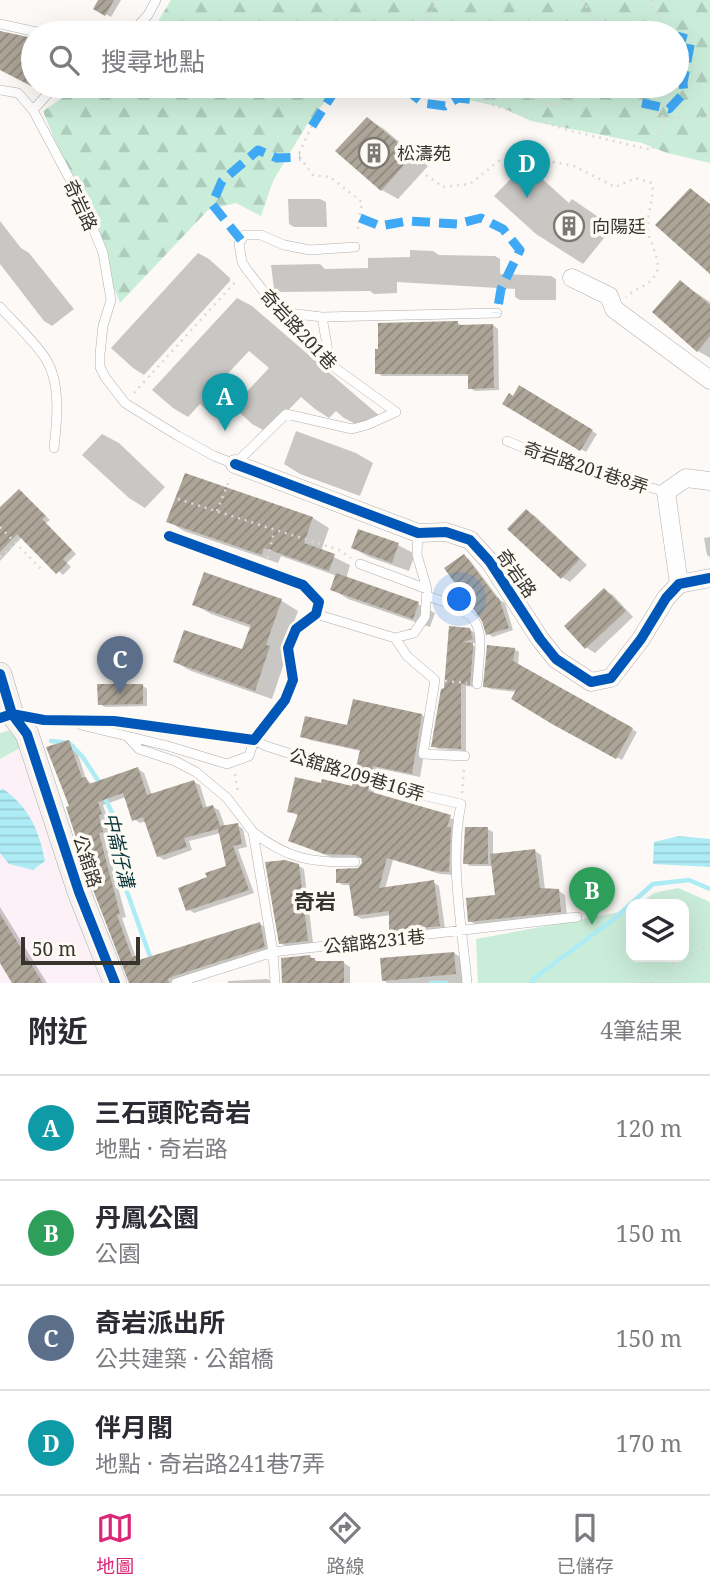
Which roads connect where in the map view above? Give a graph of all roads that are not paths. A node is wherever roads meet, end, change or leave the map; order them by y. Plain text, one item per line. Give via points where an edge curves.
1 (156, 0) edge
2 (142, 21) edge
3 (0, 24) edge
4 (21, 29) edge
5 (0, 90) edge
6 (21, 96) edge
7 (22, 98) edge
8 (44, 98) edge
9 (33, 110) junction
10 (355, 247) road end
11 (572, 278) dead end
12 (0, 307) edge
13 (280, 312) junction
14 (497, 313) dead end
15 (322, 317) junction
16 (331, 365) junction
17 (710, 380) edge
18 (507, 441) dead end
19 (54, 448) dead end
20 (233, 469) junction
21 (710, 481) edge
22 (666, 492) junction
23 (418, 533) junction
24 (169, 536) dead end
25 (360, 564) road end
26 (710, 578) edge
27 (679, 584) junction
28 (427, 592) junction
29 (316, 614) junction
30 (394, 638) junction
31 (0, 674) edge
32 (477, 684) road end
33 (6, 716) edge
34 (65, 721) junction
35 (126, 735) junction
36 (254, 740) junction
37 (464, 756) road end
38 (253, 832) junction
39 (355, 862) dead end
40 (577, 917) dead end
41 (463, 932) junction
42 (273, 952) junction
43 (115, 983) edge
44 (176, 983) edge
45 (275, 983) edge
46 (467, 983) edge

1 - 2 lane
3 - 4 lane
5 - 6 lane, 奇岩路
7 - 9 lane, 奇岩路
8 - 9 lane
9 - 20 lane, 奇岩路 via 84,206 103,253 111,300 103,326 100,367 125,403
10 - 13 lane, 奇岩路201巷 via 310,250 261,235 244,235 239,244 242,262
11 - 17 street via 610,296 614,309
12 - 19 lane via 47,360 55,380
13 - 15 lane
13 - 16 lane, 奇岩路201巷
14 - 15 lane
15 - 16 lane
16 - 20 lane, 奇岩路201巷 via 396,412 352,429 286,414
18 - 22 lane, 奇岩路201巷8弄 via 554,460
20 - 23 street, 奇岩路
21 - 22 street via 686,478
22 - 27 street
23 - 27 street, 奇岩路 via 446,532 470,540 556,659 590,682 611,678
23 - 28 lane via 417,555
24 - 29 lane via 303,585 319,602
25 - 28 lane
26 - 27 street
28 - 30 lane via 425,617 415,633
28 - 32 lane via 458,606 475,620 480,640
29 - 30 lane
29 - 36 lane via 296,629 288,648 293,680 285,699
30 - 37 lane via 435,680 423,754
31 - 33 street, 公舘路
33 - 34 lane
33 - 43 street, 公舘路 via 30,741 79,892
34 - 35 lane
34 - 36 lane, 公舘路209巷16弄 via 114,722
35 - 36 lane via 227,764 249,755
35 - 38 lane via 139,749 196,772 227,798
36 - 41 lane, 公舘路209巷16弄 via 413,793 461,804 456,879
38 - 39 lane via 284,852 310,861
38 - 42 lane
40 - 41 lane, 公舘路231巷
41 - 42 lane, 公舘路231巷
41 - 46 lane
42 - 44 lane, 公舘路231巷
42 - 45 lane

